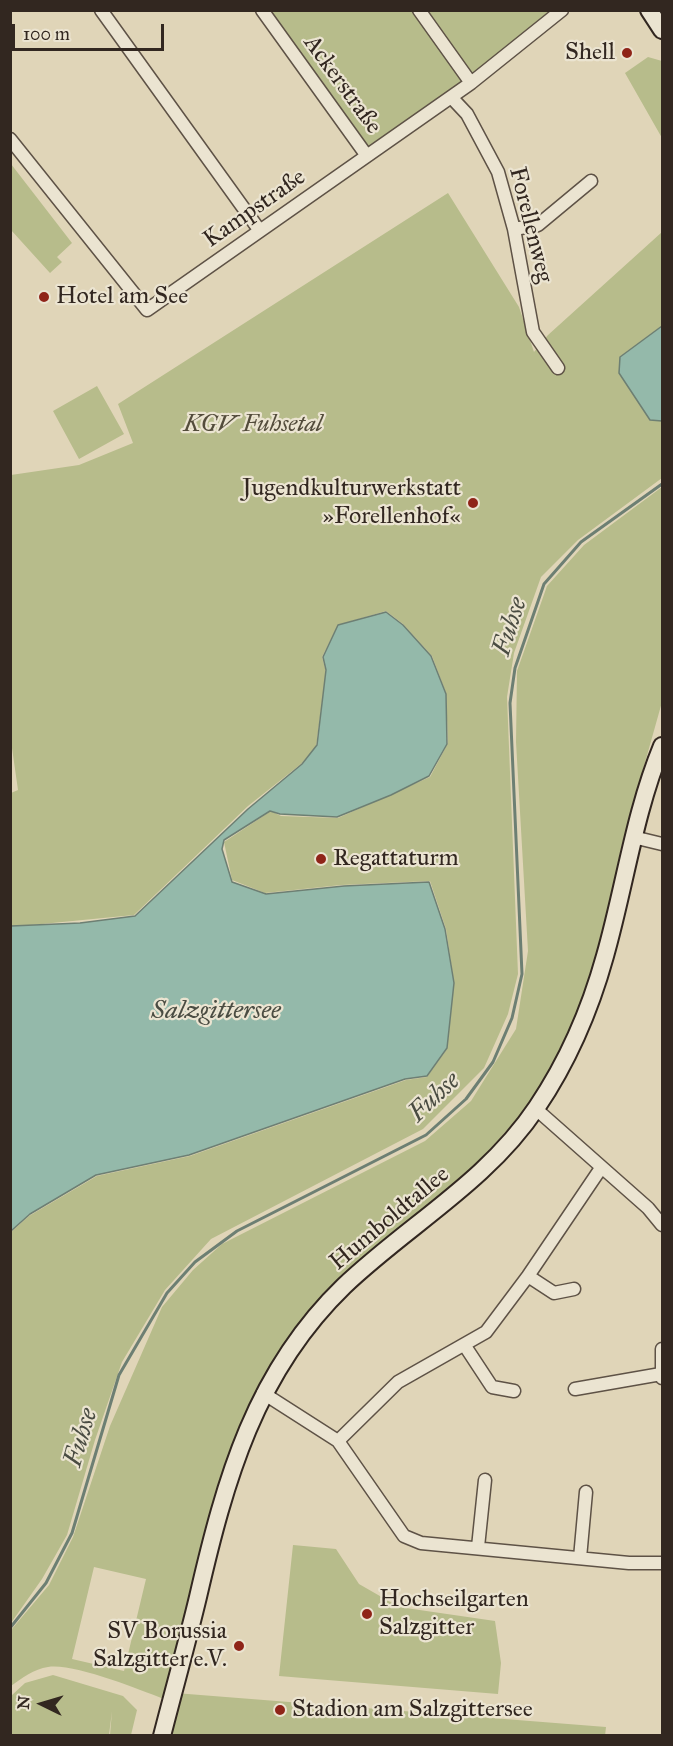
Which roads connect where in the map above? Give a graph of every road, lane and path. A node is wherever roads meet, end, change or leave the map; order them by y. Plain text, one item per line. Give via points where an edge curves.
1 (101, 10) edge
2 (262, 10) edge
3 (419, 10) edge
4 (649, 10) edge
5 (558, 12) edge
6 (663, 30) edge
7 (471, 83) junction
8 (451, 97) junction
9 (10, 139) edge
10 (367, 156) junction
11 (591, 181) dead end
12 (514, 230) junction
13 (260, 231) junction
14 (558, 368) dead end
15 (663, 746) edge
16 (633, 837) junction
17 (663, 844) edge
18 (536, 1109) junction
19 (601, 1168) junction
20 (663, 1226) edge
21 (528, 1276) junction
22 (574, 1289) dead end
23 (465, 1346) junction
24 (663, 1349) edge
25 (662, 1376) edge
26 (575, 1389) dead end
27 (514, 1391) dead end
28 (263, 1393) junction
29 (338, 1441) junction
30 (485, 1480) dead end
31 (586, 1492) dead end
32 (478, 1547) junction
33 (580, 1558) junction
34 (663, 1563) edge
35 (162, 1736) edge

1 - 13 street
2 - 10 street, Ackerstraße
3 - 7 street
4 - 6 street
5 - 7 street, Kampstraße
7 - 8 street, Kampstraße
8 - 10 street, Kampstraße
8 - 12 street, Forellenweg via 467,114 498,172
9 - 13 street, Kampstraße via 147,310
10 - 13 street, Kampstraße
11 - 12 street via 538,225
12 - 14 street, Forellenweg via 533,332
15 - 16 street, Humboldtallee
16 - 17 street
16 - 18 street, Humboldtallee via 605,955 586,1014
18 - 19 street
18 - 28 street, Humboldtallee via 468,1186 344,1286 293,1346
19 - 20 street
19 - 21 street
21 - 22 street via 554,1293
21 - 23 street via 486,1332
23 - 27 street via 492,1387
23 - 29 street via 398,1382
24 - 25 street
25 - 26 street
28 - 29 street
28 - 35 street, Humboldtallee via 232,1465
29 - 32 street via 404,1536 421,1543
30 - 32 street
31 - 33 street
32 - 33 street
33 - 34 street

